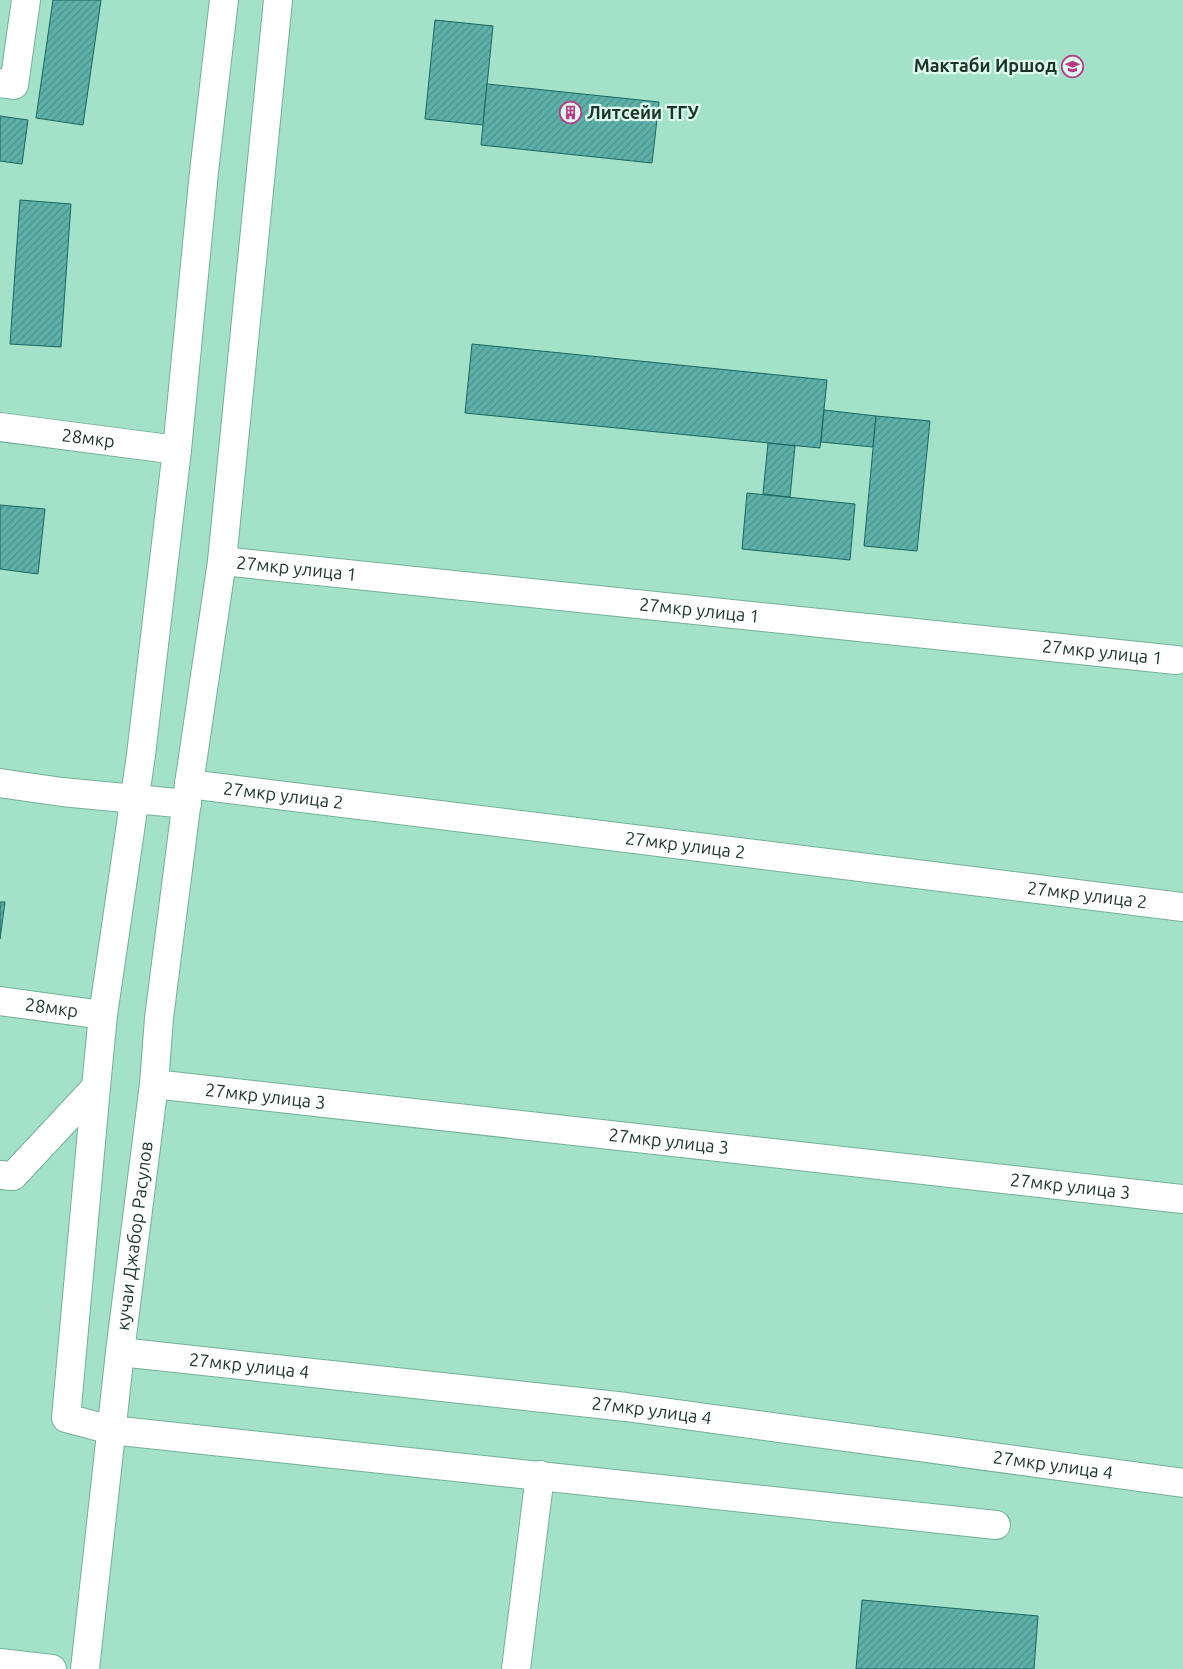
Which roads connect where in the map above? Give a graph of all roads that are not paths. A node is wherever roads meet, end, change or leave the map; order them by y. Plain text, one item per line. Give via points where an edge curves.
1 (26, 0) edge
2 (224, 0) edge
3 (278, 0) edge
4 (0, 83) edge
5 (0, 427) edge
6 (177, 450) junction
7 (222, 561) junction
8 (1176, 660) dead end
9 (0, 783) edge
10 (188, 794) junction
11 (135, 799) junction
12 (1183, 907) edge
13 (0, 1001) edge
14 (103, 1015) junction
15 (154, 1084) junction
16 (96, 1087) junction
17 (0, 1174) edge
18 (1183, 1199) edge
19 (120, 1352) junction
20 (111, 1430) junction
21 (540, 1475) junction
22 (1183, 1483) edge
23 (996, 1525) dead end
24 (0, 1663) edge
25 (52, 1669) edge
26 (84, 1669) edge
27 (516, 1669) edge

1 - 4 street via 14,85
2 - 6 street
3 - 7 street, кучаи Джабор Расулов
5 - 6 street, 28мкр
6 - 11 street
7 - 8 street, 27мкр улица 1
7 - 10 street, кучаи Джабор Расулов
9 - 11 street
10 - 11 street, 27мкр улица 2
10 - 12 street, 27мкр улица 2
10 - 15 street, кучаи Джабор Расулов via 159,1018
11 - 14 street
13 - 14 street, 28мкр
14 - 16 street
15 - 18 street, 27мкр улица 3
15 - 19 street, кучаи Джабор Расулов
16 - 17 street via 13,1176
16 - 20 street via 66,1418
19 - 20 street, кучаи Джабор Расулов
19 - 22 street, 27мкр улица 4 via 626,1407
20 - 21 street
20 - 26 street, кучаи Джабор Расулов
21 - 23 street
21 - 27 street
24 - 25 street

